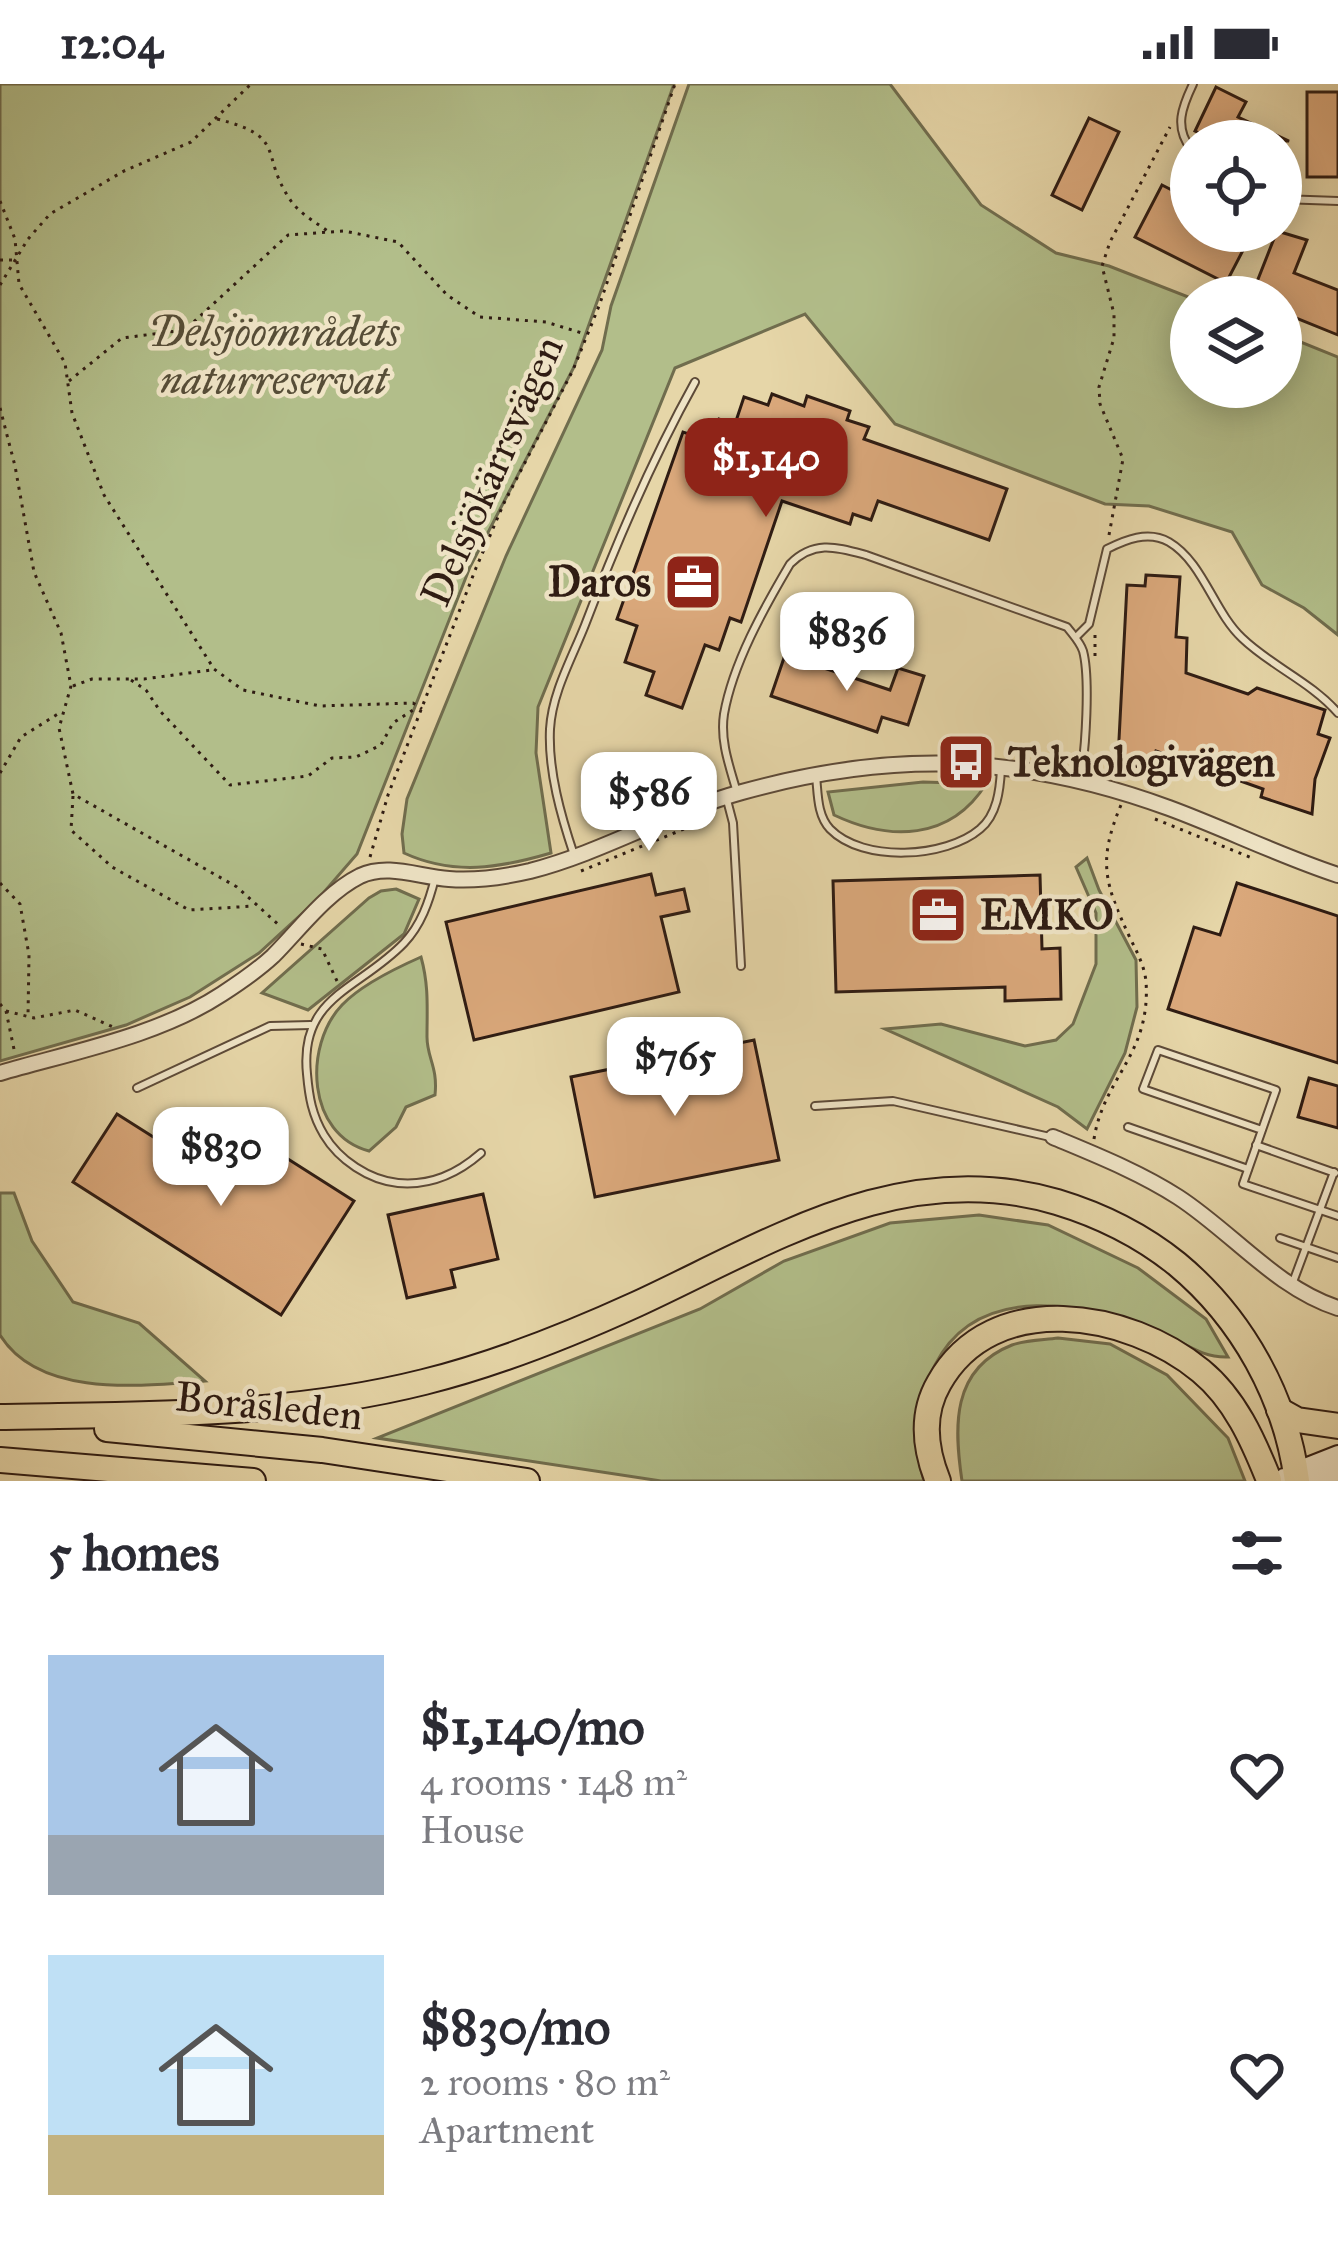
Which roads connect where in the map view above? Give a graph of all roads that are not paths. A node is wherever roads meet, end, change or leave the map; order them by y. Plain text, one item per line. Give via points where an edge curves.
1 (1193, 84) edge
2 (1182, 120) edge
3 (1302, 200) edge
4 (1338, 201) edge
5 (695, 382) dead end
6 (1076, 638) junction
7 (1338, 713) edge
8 (1002, 765) junction
9 (816, 772) junction
10 (1080, 778) junction
11 (732, 795) junction
12 (577, 864) junction
13 (1338, 875) edge
14 (435, 878) junction
15 (741, 966) dead end
16 (311, 1025) junction
17 (0, 1073) edge
18 (136, 1088) dead end
19 (815, 1106) dead end
20 (1129, 1127) dead end
21 (1262, 1130) junction
22 (1053, 1137) joint
23 (1256, 1145) junction
24 (481, 1153) dead end
25 (1248, 1168) junction
26 (1336, 1173) edge
27 (1320, 1210) junction
28 (1338, 1216) edge
29 (1280, 1238) dead end
30 (1306, 1247) junction
31 (1338, 1258) edge
32 (1292, 1286) junction
33 (1338, 1307) edge
34 (1280, 1410) junction
35 (0, 1419) edge
36 (1338, 1426) edge
37 (1338, 1455) edge
38 (0, 1460) edge
39 (1338, 1472) edge
40 (1296, 1479) edge
41 (1269, 1480) edge
42 (253, 1481) edge
43 (527, 1481) edge
44 (938, 1481) edge

1 - 2 lane
3 - 4 lane
5 - 12 lane via 612,552 555,704 555,786
6 - 7 lane via 1089,624 1107,549 1142,536 1167,541 1241,638
6 - 10 lane via 1084,663
6 - 11 lane via 1050,619 866,556 836,547 801,553 775,590 724,715
8 - 9 street via 904,762
8 - 9 lane via 993,812 980,829 934,850 849,842 820,813
8 - 10 street
9 - 11 street
10 - 13 street
11 - 12 street
11 - 15 lane
12 - 14 street
14 - 16 lane via 406,941 327,1002
14 - 17 street via 370,872 342,887 269,960 218,997
16 - 18 lane via 271,1026
16 - 24 lane via 313,1117 329,1144 364,1173 430,1182
19 - 22 lane via 893,1101
20 - 25 lane
21 - 21 lane via 1143,1089 1158,1050 1276,1090
21 - 23 lane
22 - 32 street via 1179,1198
23 - 25 lane
23 - 26 lane
25 - 27 lane via 1243,1184
26 - 27 lane
27 - 28 lane
27 - 30 lane
29 - 30 lane
30 - 31 lane
30 - 32 lane
32 - 33 street
34 - 35 highway via 1232,1324 1160,1250 1080,1209 961,1187 836,1211 551,1340 425,1382 282,1408
34 - 36 highway
34 - 40 highway
35 - 43 highway, Boråsleden via 322,1450
37 - 40 street
38 - 42 highway, Boråsleden
39 - 40 street
40 - 41 street
41 - 44 highway via 1226,1397 1184,1359 1113,1326 1039,1319 998,1329 944,1373 926,1426

